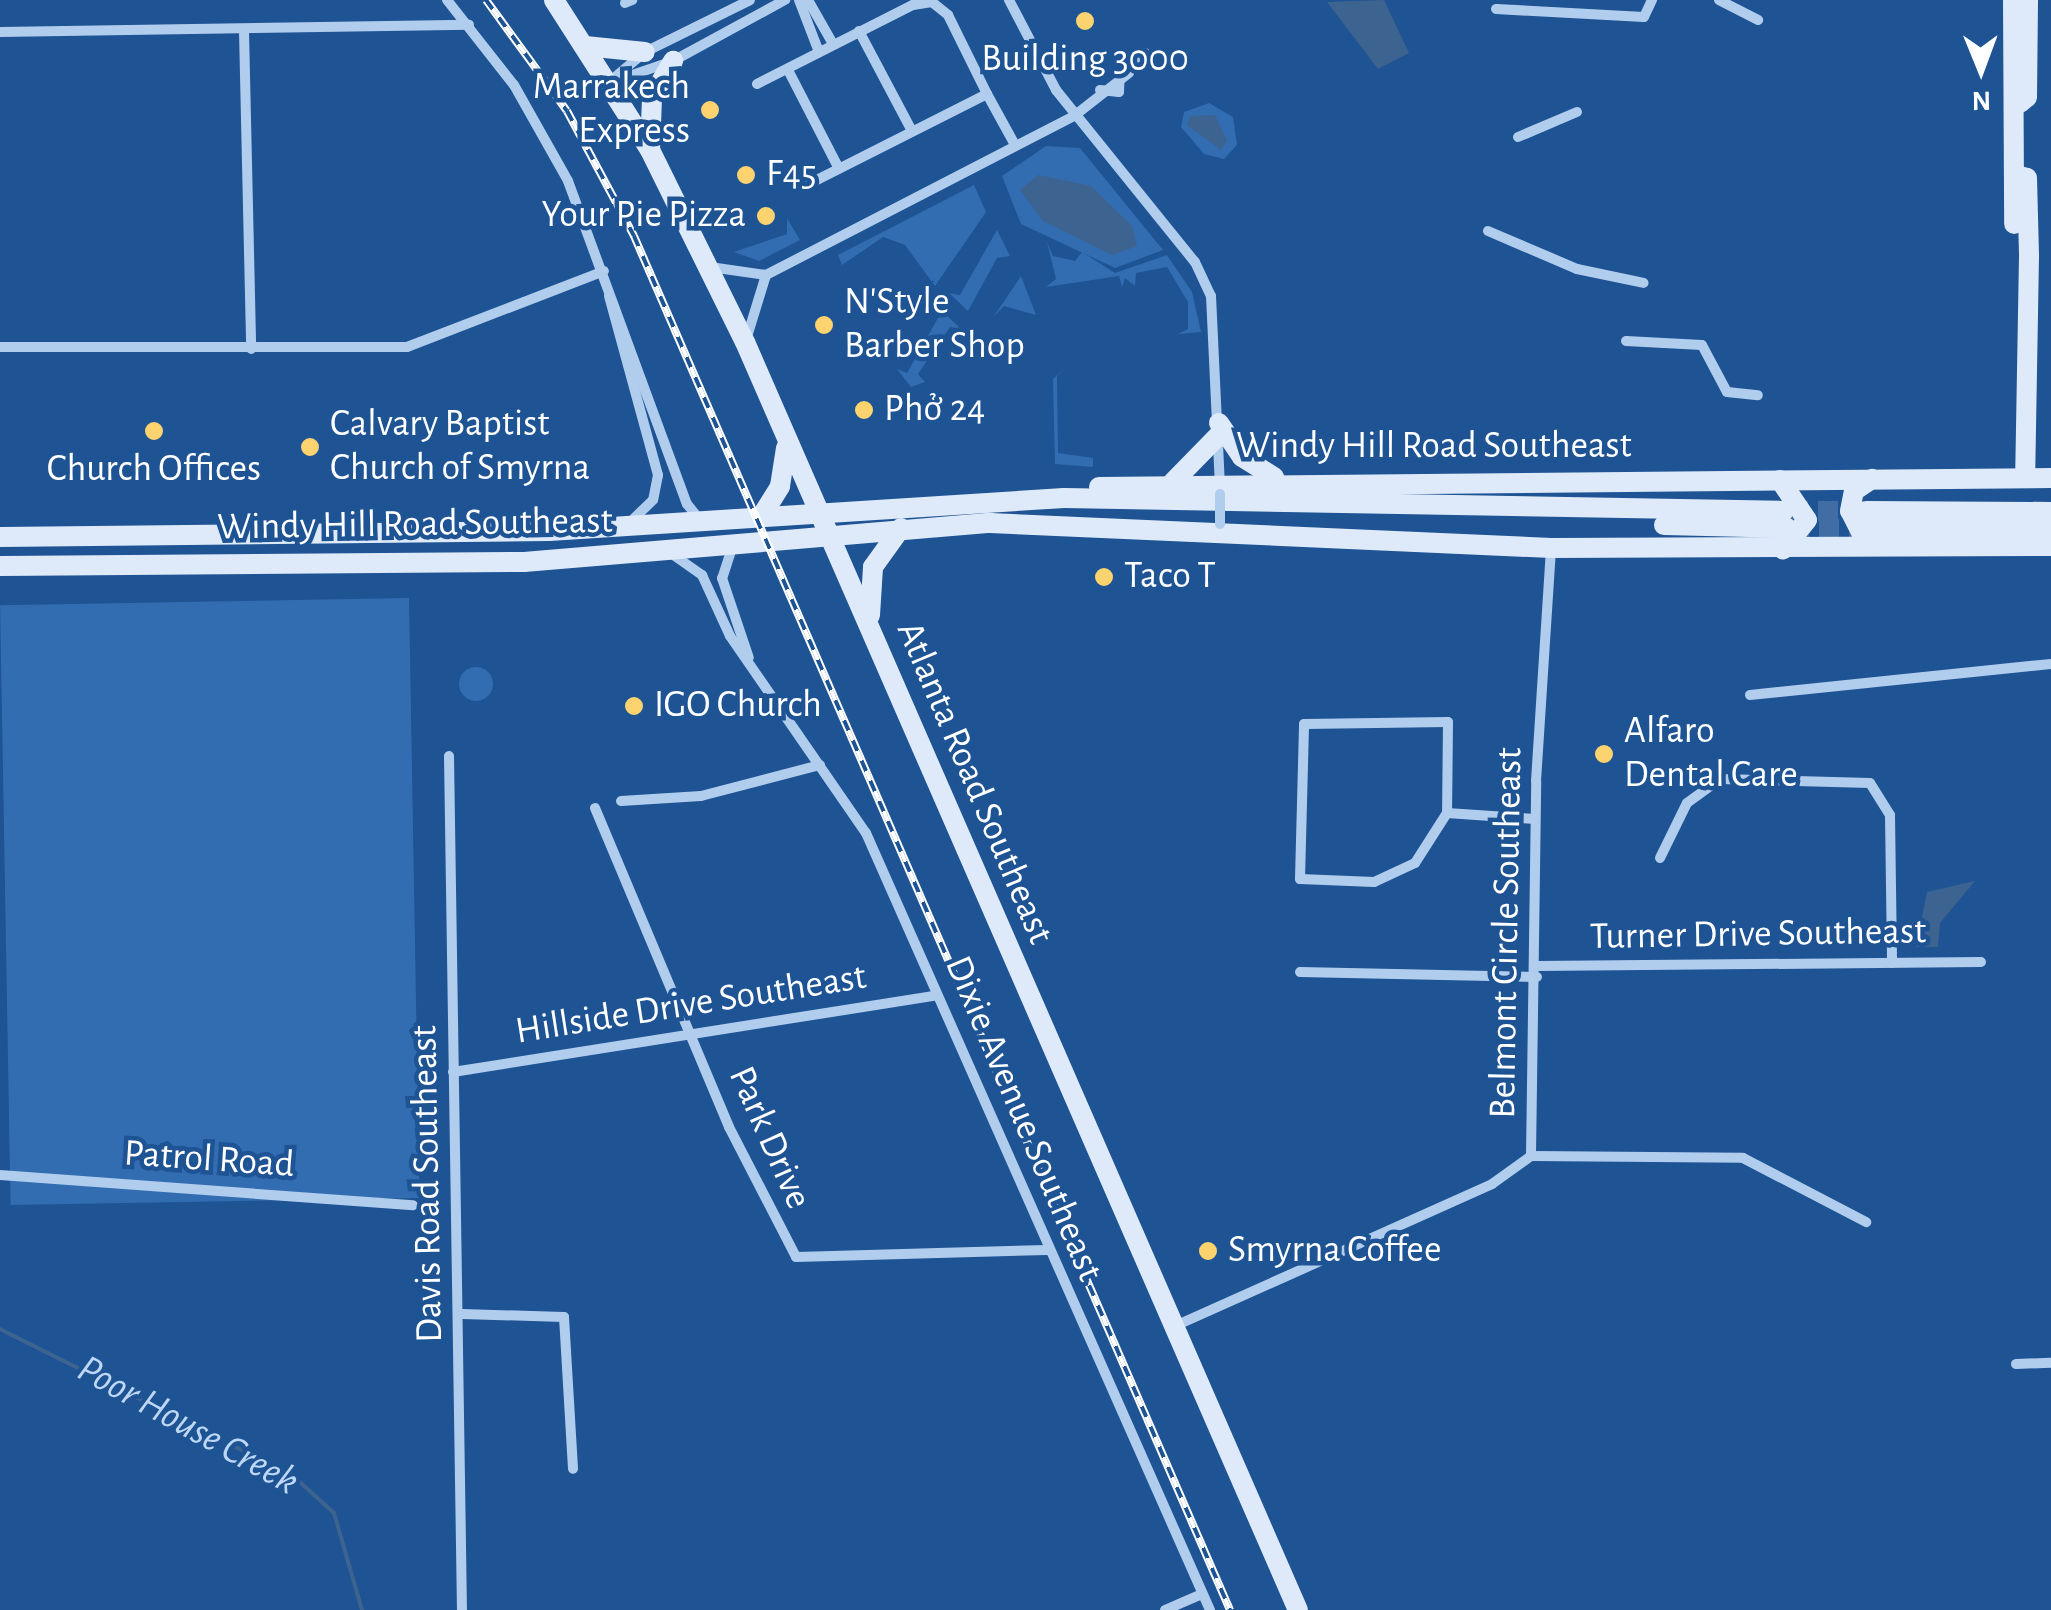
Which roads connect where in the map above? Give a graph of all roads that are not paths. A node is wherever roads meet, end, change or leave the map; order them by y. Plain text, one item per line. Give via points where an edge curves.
1 (447, 0) edge
2 (554, 0) edge
3 (750, 0) edge
4 (785, 0) edge
5 (799, 0) edge
6 (808, 0) edge
7 (1009, 0) edge
8 (1652, 0) edge
9 (1719, 0) edge
10 (2013, 0) edge
11 (2028, 0) edge
12 (1496, 9) dead end
13 (1758, 20) dead end
14 (470, 25) junction
15 (244, 30) junction
16 (0, 32) edge
17 (859, 32) junction
18 (833, 44) junction
19 (586, 46) junction
20 (645, 52) junction
21 (819, 52) junction
22 (1144, 52) dead end
23 (673, 61) junction
24 (788, 70) junction
25 (609, 83) junction
26 (758, 84) dead end
27 (987, 94) junction
28 (2020, 103) junction
29 (1577, 112) dead end
30 (1074, 116) junction
31 (912, 131) junction
32 (1518, 136) dead end
33 (1016, 146) junction
34 (650, 150) junction
35 (839, 169) junction
36 (808, 184) dead end
37 (1488, 230) dead end
38 (709, 267) junction
39 (604, 271) junction
40 (766, 275) junction
41 (1644, 284) dead end
42 (1626, 341) dead end
43 (745, 342) junction
44 (0, 347) edge
45 (252, 349) junction
46 (1758, 395) dead end
47 (1219, 429) junction
48 (786, 444) junction
49 (2025, 478) junction
50 (2051, 478) edge
51 (1872, 479) junction
52 (1286, 480) junction
53 (1780, 480) junction
54 (1172, 483) junction
55 (1220, 488) junction
56 (818, 512) junction
57 (2051, 512) edge
58 (761, 517) junction
59 (704, 522) junction
60 (1220, 527) junction
61 (621, 528) junction
62 (901, 528) junction
63 (2051, 528) edge
64 (830, 534) junction
65 (0, 537) edge
66 (737, 544) junction
67 (2051, 546) edge
68 (1551, 548) junction
69 (1875, 549) junction
70 (666, 551) junction
71 (1781, 551) junction
72 (0, 566) edge
73 (871, 627) junction
74 (2051, 664) edge
75 (752, 669) junction
76 (1750, 695) dead end
77 (449, 756) dead end
78 (820, 765) junction
79 (622, 801) dead end
80 (595, 808) dead end
81 (1447, 813) junction
82 (1535, 818) junction
83 (1660, 858) dead end
84 (1981, 962) dead end
85 (1892, 964) junction
86 (1300, 972) dead end
87 (1536, 972) junction
88 (937, 996) junction
89 (689, 1035) junction
90 (453, 1072) junction
91 (1531, 1156) junction
92 (0, 1175) edge
93 (413, 1205) dead end
94 (1866, 1222) dead end
95 (1047, 1250) junction
96 (462, 1314) junction
97 (1170, 1329) junction
98 (2051, 1363) edge
99 (2016, 1364) dead end
100 (572, 1468) dead end
101 (1202, 1594) junction
102 (462, 1610) edge
103 (1165, 1610) edge
104 (1210, 1610) edge
105 (1298, 1610) edge

1 - 14 street
2 - 19 main road, Atlanta Road Southeast
3 - 20 street
4 - 23 street
5 - 21 street
6 - 18 street
7 - 30 street
8 - 12 street via 1644,16
9 - 13 street
10 - 28 main road
11 - 28 main road via 2028,97
14 - 15 street
14 - 39 street via 559,162
15 - 16 street
15 - 45 street
17 - 18 street
17 - 27 street via 932,2
17 - 31 street
18 - 21 street
19 - 20 main road
19 - 25 main road, Atlanta Road Southeast
20 - 25 street
21 - 24 street
22 - 30 street via 1119,92 1100,90
23 - 25 street
23 - 34 main road via 652,97
24 - 26 street
24 - 35 street
25 - 34 main road, Atlanta Road Southeast
27 - 31 street
27 - 33 street
28 - 49 main road via 2020,176 2027,178
29 - 32 street
30 - 33 street
30 - 47 street via 1201,273 1216,320
31 - 35 street
33 - 40 street
34 - 38 main road, Atlanta Road Southeast
35 - 36 street
37 - 41 street via 1577,269
38 - 40 street
38 - 43 main road, Atlanta Road Southeast
39 - 45 street via 421,344
39 - 59 street via 686,504
39 - 61 street via 658,475 647,508
40 - 43 street
42 - 46 street via 1702,346 1727,392
43 - 48 main road, Atlanta Road Southeast
44 - 45 street
47 - 52 main road via 1250,464
47 - 54 main road via 1188,476
47 - 55 street
48 - 56 main road, Atlanta Road Southeast
48 - 58 main road via 780,486
49 - 50 main road, Windy Hill Road Southeast
49 - 51 main road, Windy Hill Road Southeast
51 - 53 main road, Windy Hill Road Southeast
51 - 69 main road via 1854,491 1850,511
52 - 53 main road, Windy Hill Road Southeast
52 - 55 main road, Windy Hill Road Southeast
53 - 71 main road via 1806,520 1798,541
54 - 55 main road, Windy Hill Road Southeast
54 - 56 main road, Windy Hill Road Southeast
55 - 60 street, bridge
56 - 58 main road, Windy Hill Road Southeast
56 - 64 main road, Atlanta Road Southeast
56 - 64 main road, Windy Hill Road Southeast via 1064,498 1785,520 1068,509 924,516
57 - 63 main road via 1866,520
58 - 59 main road, Windy Hill Road Southeast
59 - 61 main road, Windy Hill Road Southeast
60 - 62 main road, Windy Hill Road Southeast
60 - 68 main road, Windy Hill Road Southeast
61 - 65 main road, Windy Hill Road Southeast
62 - 64 main road, Windy Hill Road Southeast
62 - 73 main road via 873,567
64 - 66 main road, Windy Hill Road Southeast
64 - 73 main road, Atlanta Road Southeast
66 - 70 main road, Windy Hill Road Southeast
66 - 75 street, Dixie Avenue Southeast via 722,578
67 - 69 main road, Windy Hill Road Southeast
68 - 71 main road, Windy Hill Road Southeast
68 - 82 street, Belmont Circle Southeast
69 - 71 main road, Windy Hill Road Southeast
70 - 72 main road, Windy Hill Road Southeast via 478,563
70 - 75 street, Dixie Avenue Southeast via 702,575
73 - 97 main road, Atlanta Road Southeast
74 - 76 street
75 - 78 street, Dixie Avenue Southeast
77 - 90 street, Davis Road Southeast
78 - 79 street via 701,796
78 - 88 street, Dixie Avenue Southeast via 866,833
80 - 89 street, Park Drive
81 - 81 street via 1448,722 1304,724 1300,879 1400,877
81 - 82 street
82 - 87 street, Belmont Circle Southeast
83 - 85 street via 1688,803 1720,780 1870,783 1890,815
84 - 85 street, Turner Drive Southeast
85 - 87 street, Turner Drive Southeast
86 - 87 street, Turner Drive Southeast
87 - 91 street, Belmont Circle Southeast
88 - 89 street, Hillside Drive Southeast
88 - 95 street, Dixie Avenue Southeast
89 - 90 street, Hillside Drive Southeast
89 - 95 street, Park Drive via 796,1257
90 - 96 street, Davis Road Southeast
91 - 94 street via 1744,1158
91 - 97 street, Belmont Circle Southeast via 1492,1184
92 - 93 street, Patrol Road
95 - 101 street, Dixie Avenue Southeast
96 - 100 street via 564,1316
96 - 102 street, Davis Road Southeast
97 - 105 main road, Atlanta Road Southeast
98 - 99 street
101 - 103 street
101 - 104 street, Dixie Avenue Southeast

